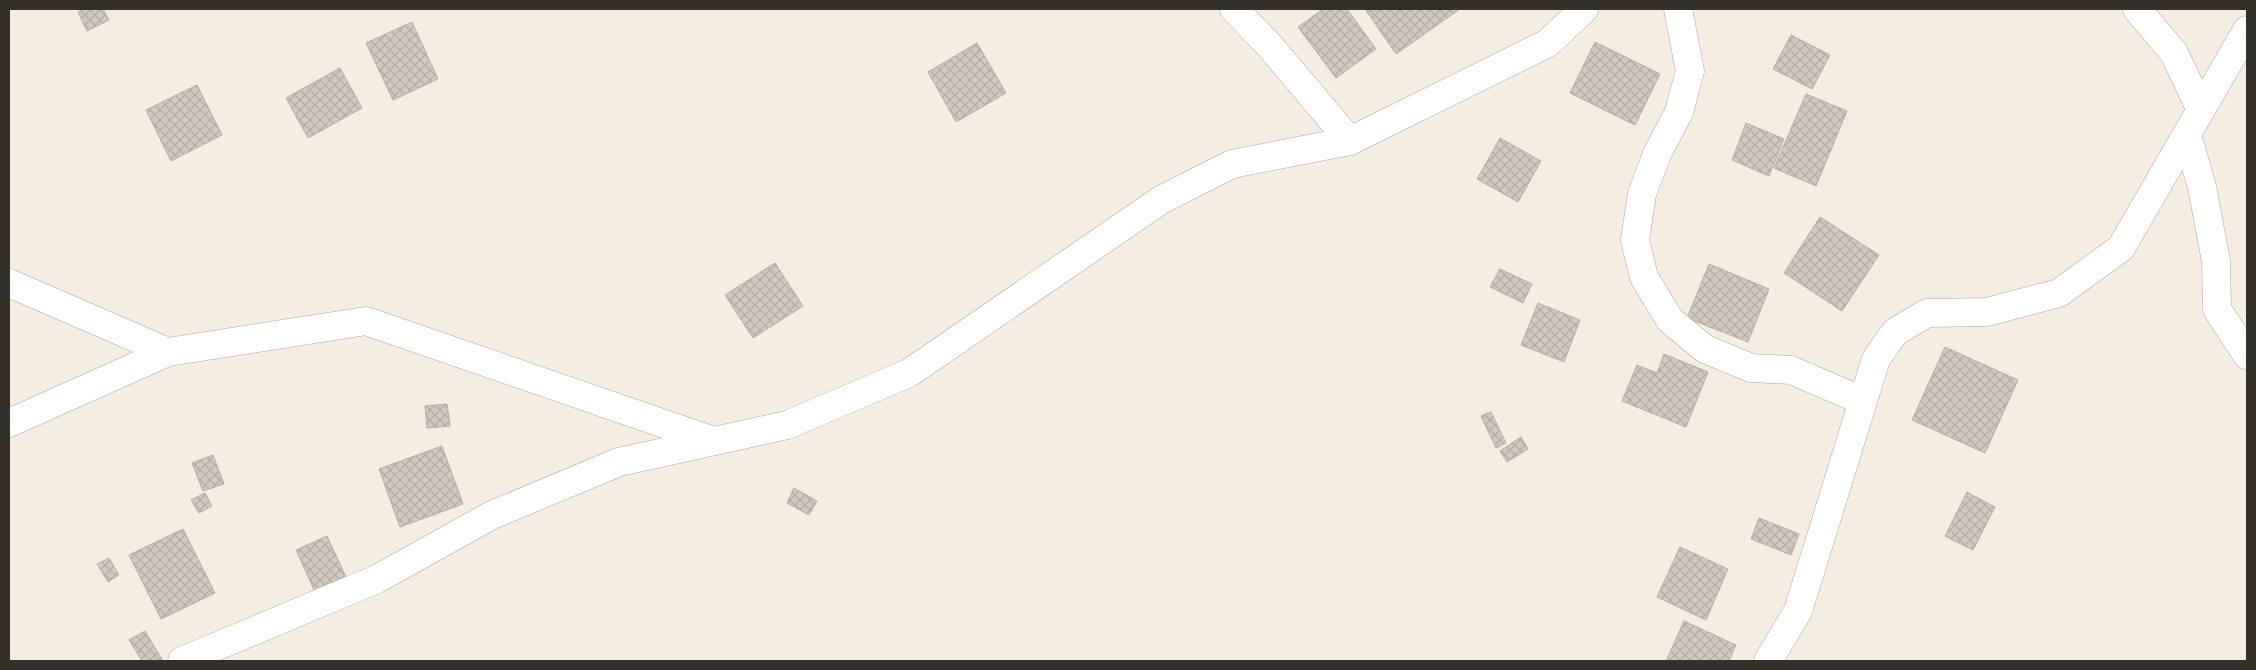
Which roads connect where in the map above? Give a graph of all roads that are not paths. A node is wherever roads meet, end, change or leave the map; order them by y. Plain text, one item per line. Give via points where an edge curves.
1 (1234, 9) edge
2 (1584, 9) edge
3 (1678, 9) edge
4 (2137, 9) edge
5 (2247, 30) edge
6 (2201, 110) junction
7 (2187, 135) junction
8 (1350, 141) junction
9 (9, 283) edge
10 (168, 352) junction
11 (2247, 355) edge
12 (1863, 401) junction
13 (9, 423) edge
14 (714, 441) junction
15 (182, 661) edge
16 (1768, 661) edge

1 - 8 street via 1269,45
2 - 8 street via 1548,43
3 - 12 street via 1690,71 1679,112 1656,154 1642,194 1635,240 1644,277 1670,320 1705,349 1751,368 1791,370
4 - 6 street via 2174,53
5 - 6 street
6 - 7 street
7 - 11 street via 2202,187 2216,261 2217,309
7 - 12 street via 2121,248 2059,293 1987,312 1927,313 1895,332 1876,359
8 - 14 street via 1232,164 1161,200 909,373 787,425
9 - 10 street
10 - 13 street
10 - 14 street via 366,321
12 - 16 street via 1798,611
14 - 15 street via 619,462 492,515 377,579

